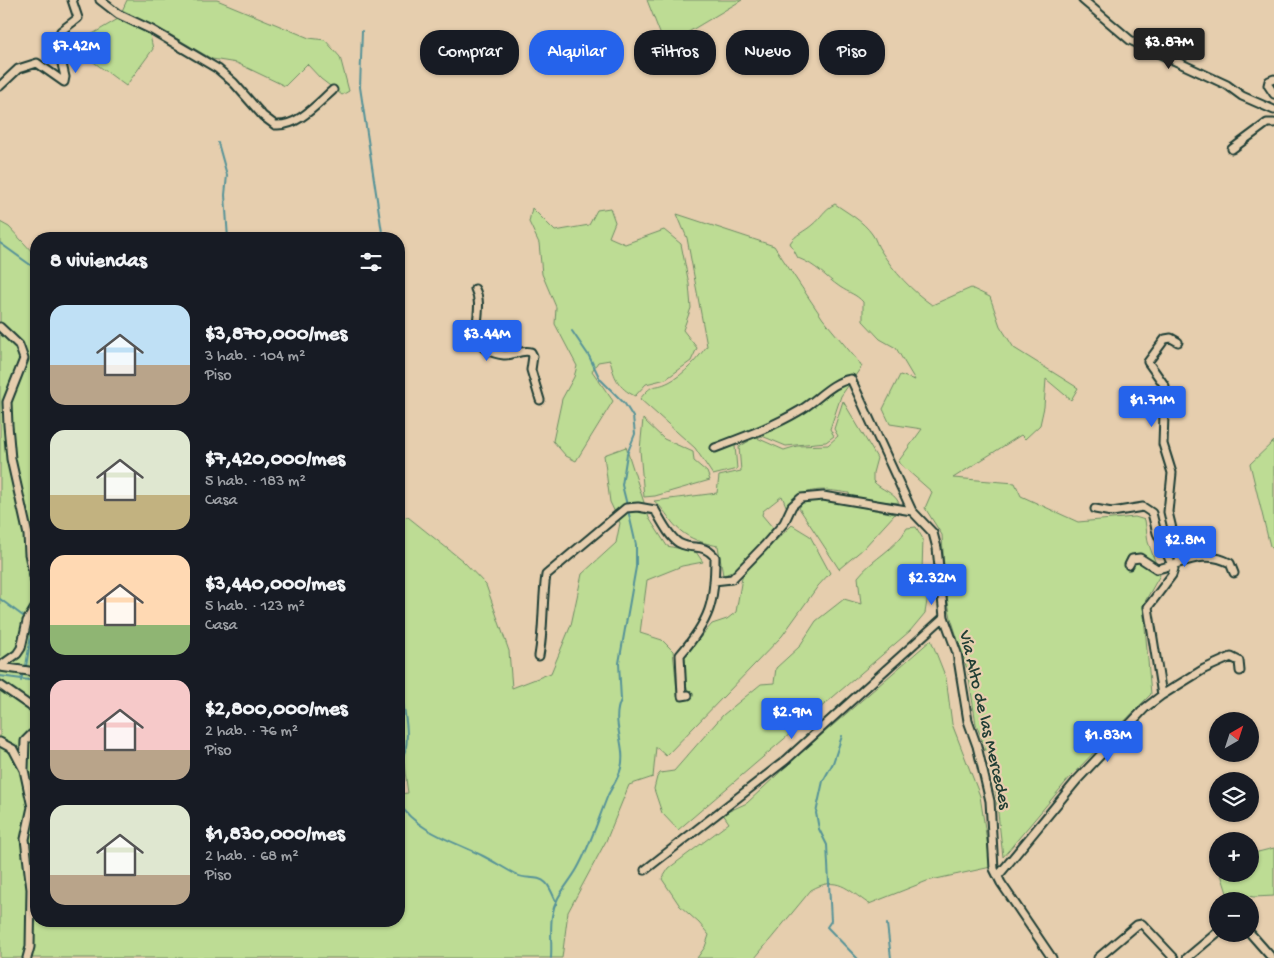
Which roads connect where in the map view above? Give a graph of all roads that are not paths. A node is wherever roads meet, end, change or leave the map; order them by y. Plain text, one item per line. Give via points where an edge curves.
1 (72, 0) edge
2 (100, 0) edge
3 (1083, 0) edge
4 (1274, 79) edge
5 (0, 86) edge
6 (333, 90) dead end
7 (1274, 94) edge
8 (1274, 110) edge
9 (1274, 123) edge
10 (1232, 149) dead end
11 (476, 289) dead end
12 (0, 328) edge
13 (1178, 342) dead end
14 (540, 400) dead end
15 (715, 448) dead end
16 (1095, 509) dead end
17 (912, 511) junction
18 (30, 559) edge
19 (1177, 563) junction
20 (1129, 565) dead end
21 (1234, 573) dead end
22 (714, 581) junction
23 (30, 616) edge
24 (944, 617) junction
25 (539, 656) dead end
26 (0, 666) edge
27 (30, 671) edge
28 (1240, 671) dead end
29 (0, 684) edge
30 (1162, 694) junction
31 (688, 695) dead end
32 (30, 706) edge
33 (30, 736) edge
34 (0, 742) edge
35 (24, 770) junction
36 (30, 798) edge
37 (30, 817) edge
38 (645, 870) dead end
39 (998, 876) junction
40 (30, 880) edge
41 (30, 927) edge
42 (1209, 940) edge
43 (1258, 942) edge
44 (27, 958) edge
45 (1052, 958) edge
46 (1098, 958) edge
47 (1174, 958) edge
48 (1187, 958) edge
49 (1272, 958) edge

1 - 5 street via 78,18 62,31 58,42 64,82 37,63 18,69
2 - 6 street via 118,14 218,69 275,125 293,122
3 - 8 street via 1130,40
4 - 7 street via 1269,80 1268,85
9 - 10 street via 1267,123
11 - 14 street via 479,296 478,341 486,350 506,356 524,350 531,352 531,370
12 - 18 street via 19,345 24,359 7,402 13,469
13 - 19 street via 1171,338 1165,340 1148,362 1165,386 1163,444 1172,473 1168,512
15 - 17 street, Vía Alto de las Mercedes via 760,432 801,410 840,381 851,379
16 - 19 street via 1112,512 1143,507 1150,510 1156,533
17 - 22 street via 823,496 801,498 792,506 784,523 732,579
17 - 24 street, Vía Alto de las Mercedes via 935,540
19 - 20 street via 1157,570 1136,557
19 - 21 street via 1205,555 1214,556 1230,563
19 - 30 street via 1148,607
22 - 25 street via 715,557 708,550 678,542 655,510 626,508 546,575
22 - 31 street via 713,600 707,618 680,655 680,689 682,696
23 - 26 street via 21,648
24 - 38 street via 786,760
24 - 39 street, Vía Alto de las Mercedes via 957,653 968,721 990,801 994,869
26 - 27 street
28 - 30 street via 1239,661 1231,656
29 - 32 street
30 - 39 street via 1077,780
33 - 35 street via 25,741
34 - 35 street via 13,749
35 - 36 street
37 - 40 street via 25,838
39 - 45 street, Vía Alto de las Mercedes
41 - 44 street
42 - 48 street
43 - 49 street
46 - 47 street via 1142,924

